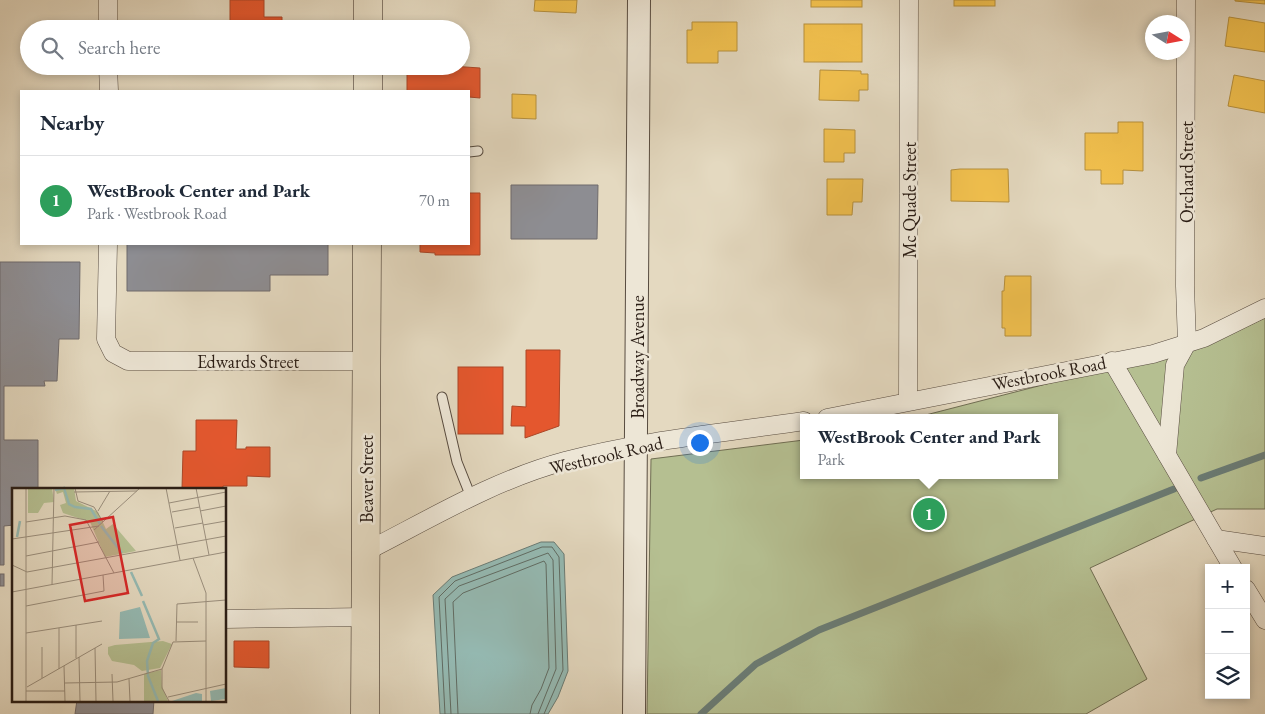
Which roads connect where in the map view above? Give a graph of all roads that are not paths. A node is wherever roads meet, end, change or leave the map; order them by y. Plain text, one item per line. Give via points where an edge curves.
1 (108, 0) edge
2 (368, 0) edge
3 (639, 0) edge
4 (909, 0) edge
5 (1186, 0) edge
6 (108, 20) edge
7 (368, 20) edge
8 (108, 75) edge
9 (368, 75) edge
10 (109, 90) edge
11 (368, 90) edge
12 (108, 245) edge
13 (367, 245) edge
14 (1265, 308) edge
15 (1187, 343) junction
16 (367, 361) junction
17 (1112, 361) junction
18 (442, 397) dead end
19 (908, 400) junction
20 (845, 414) edge
21 (800, 422) edge
22 (637, 445) junction
23 (1167, 455) junction
24 (471, 497) junction
25 (1216, 539) junction
26 (1265, 546) edge
27 (365, 552) junction
28 (1231, 564) edge
29 (1250, 596) edge
30 (366, 617) junction
31 (226, 620) edge
32 (1265, 620) edge
33 (365, 714) edge
34 (634, 714) edge

1 - 6 street
2 - 7 main road
3 - 22 street, Broadway Avenue
4 - 19 street, Mc Quade Street
5 - 15 street, Orchard Street
8 - 10 street
9 - 11 main road
12 - 16 street, Edwards Street via 106,339 113,353 128,361
13 - 16 main road, Beaver Street
14 - 15 street, Westbrook Road
15 - 17 street, Westbrook Road via 1153,354
15 - 23 street via 1175,365
16 - 27 main road, Beaver Street
17 - 19 street, Westbrook Road
17 - 23 street
18 - 24 lane via 457,462
19 - 20 street, Westbrook Road
21 - 22 street, Westbrook Road
22 - 24 street, Westbrook Road via 564,461
22 - 34 street, Broadway Avenue
23 - 25 street
24 - 27 street, Westbrook Road
25 - 26 street
25 - 28 street
27 - 30 main road, Beaver Street
29 - 32 street
30 - 31 street
30 - 33 main road, Beaver Street

